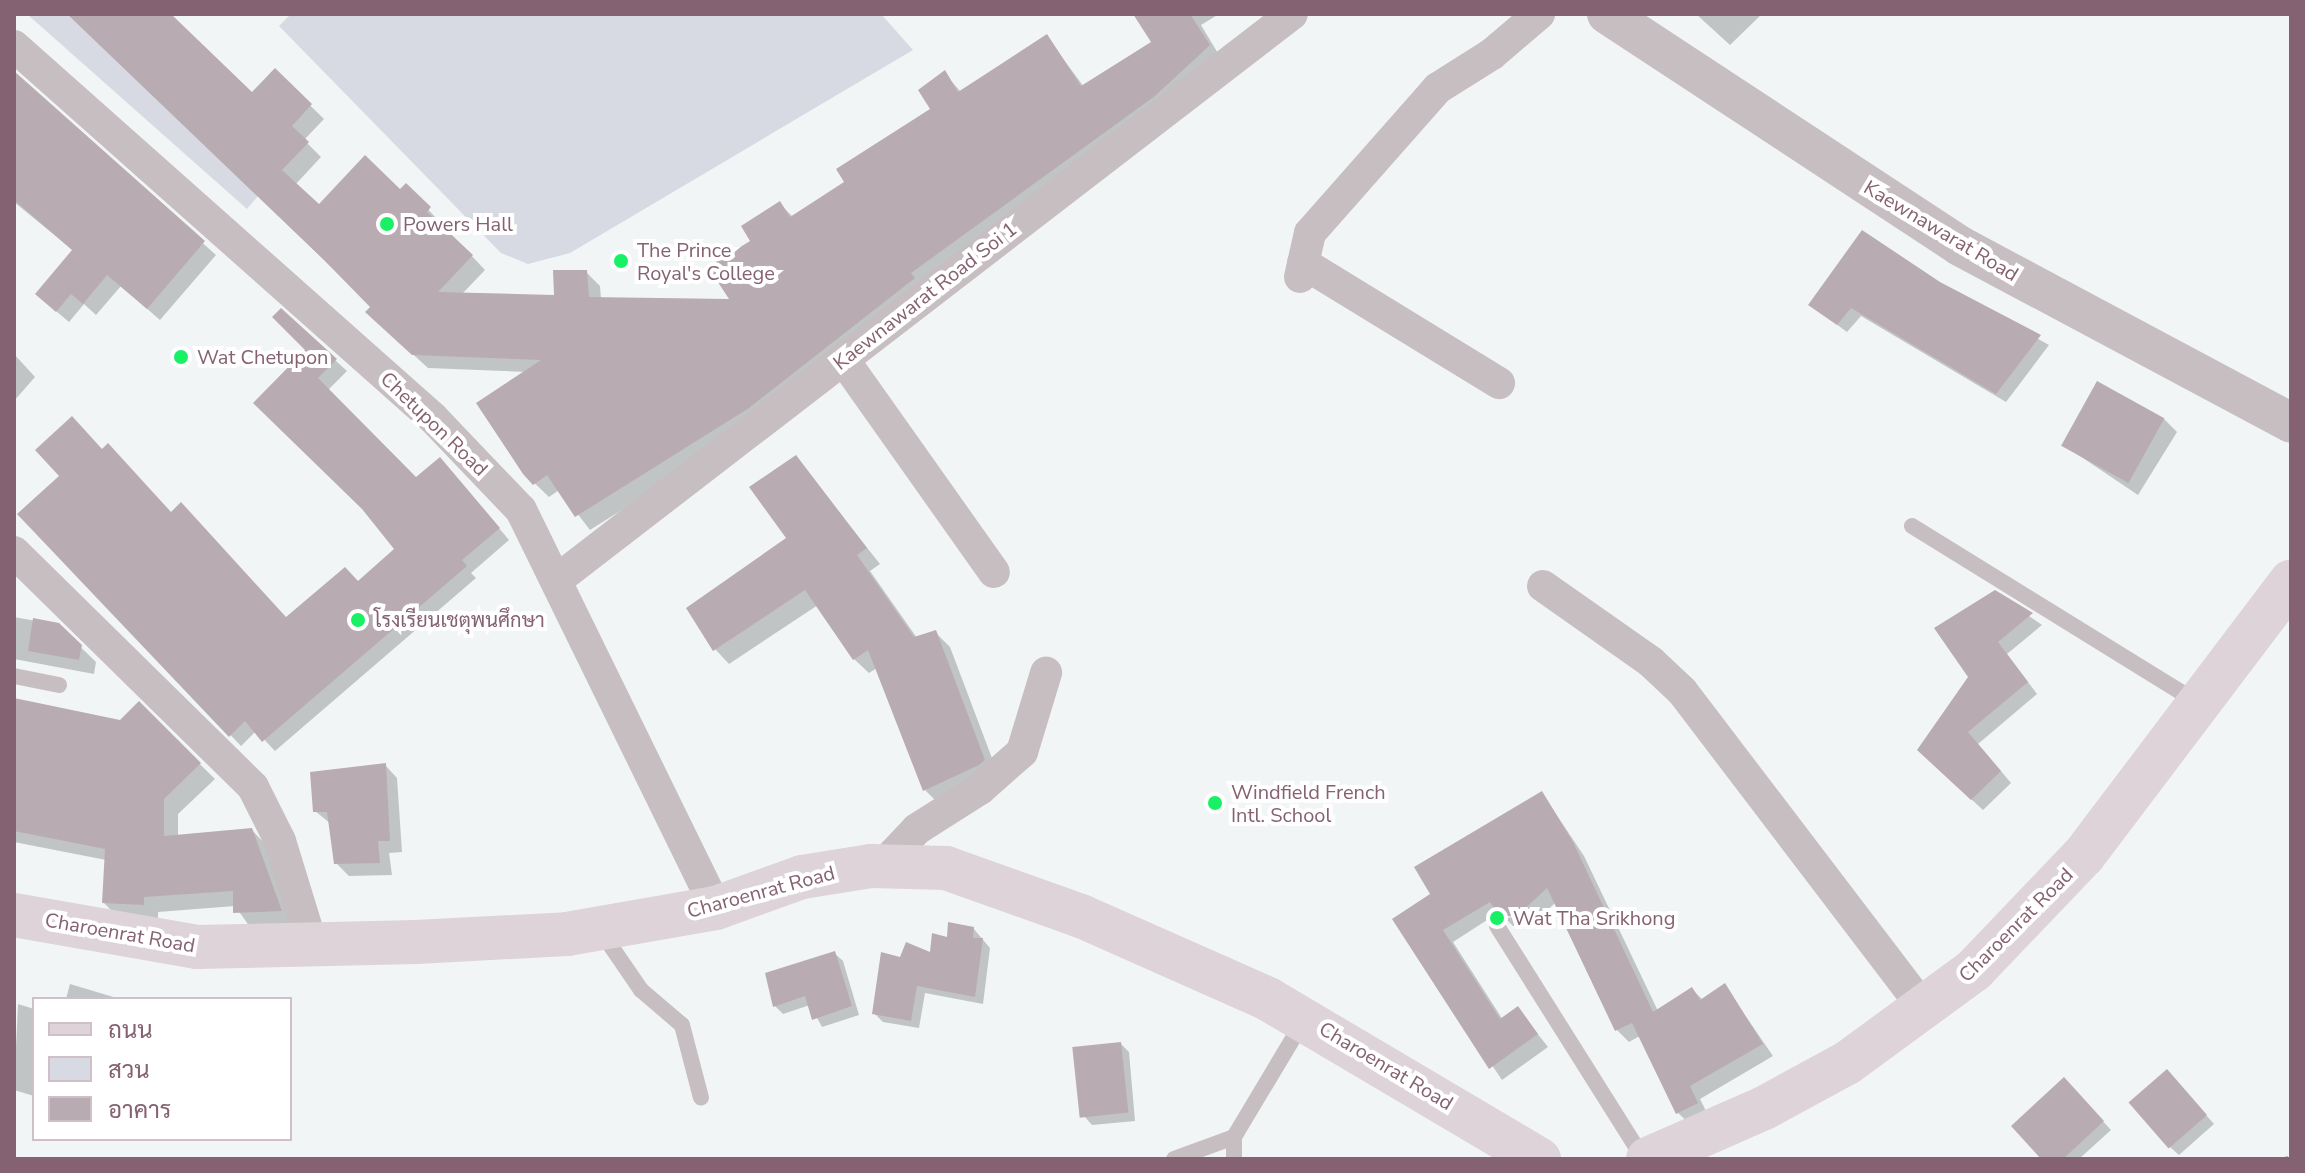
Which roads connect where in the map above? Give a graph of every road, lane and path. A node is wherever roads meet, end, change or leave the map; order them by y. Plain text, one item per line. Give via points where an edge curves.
1 (1292, 14) edge
2 (1539, 14) edge
3 (1607, 14) edge
4 (14, 46) edge
5 (843, 359) junction
6 (1499, 383) dead end
7 (2291, 423) edge
8 (1912, 526) dead end
9 (14, 552) edge
10 (994, 572) dead end
11 (558, 579) junction
12 (2291, 581) edge
13 (1543, 586) dead end
14 (1046, 673) dead end
15 (14, 676) edge
16 (59, 685) dead end
17 (2201, 703) junction
18 (882, 866) junction
19 (716, 908) junction
20 (14, 915) edge
21 (1497, 926) dead end
22 (599, 928) junction
23 (312, 945) junction
24 (1925, 1010) junction
25 (1305, 1019) junction
26 (701, 1098) dead end
27 (1234, 1137) junction
28 (2291, 1156) edge
29 (1174, 1159) edge
30 (1234, 1159) edge
31 (1539, 1159) edge
32 (1646, 1159) edge
33 (2285, 1159) edge

1 - 5 street, Kaewnawarat Road Soi 1
2 - 6 street via 1492,54 1438,88 1310,233 1302,270
3 - 7 street, Kaewnawarat Road via 1960,246
4 - 11 street, Chetupon Road via 433,418 521,510
5 - 10 street
5 - 11 street, Kaewnawarat Road Soi 1
8 - 17 lane
9 - 23 street via 253,787 280,841
11 - 19 street, Chetupon Road
12 - 17 main road, Charoenrat Road
13 - 24 street via 1651,662 1682,691
14 - 18 street via 1022,752 980,789 917,829
15 - 16 lane
17 - 24 main road, Charoenrat Road via 2094,843 2034,911
18 - 19 main road, Charoenrat Road via 802,877
18 - 25 main road, Charoenrat Road via 946,868 999,884 1185,960
19 - 22 main road, Charoenrat Road
20 - 23 main road, Charoenrat Road via 197,947
21 - 32 lane
22 - 23 main road, Charoenrat Road
22 - 26 lane via 641,990 682,1025
24 - 32 main road, Charoenrat Road via 1847,1063 1764,1108
25 - 27 lane
25 - 31 main road, Charoenrat Road
27 - 29 lane
27 - 30 lane
28 - 33 path

